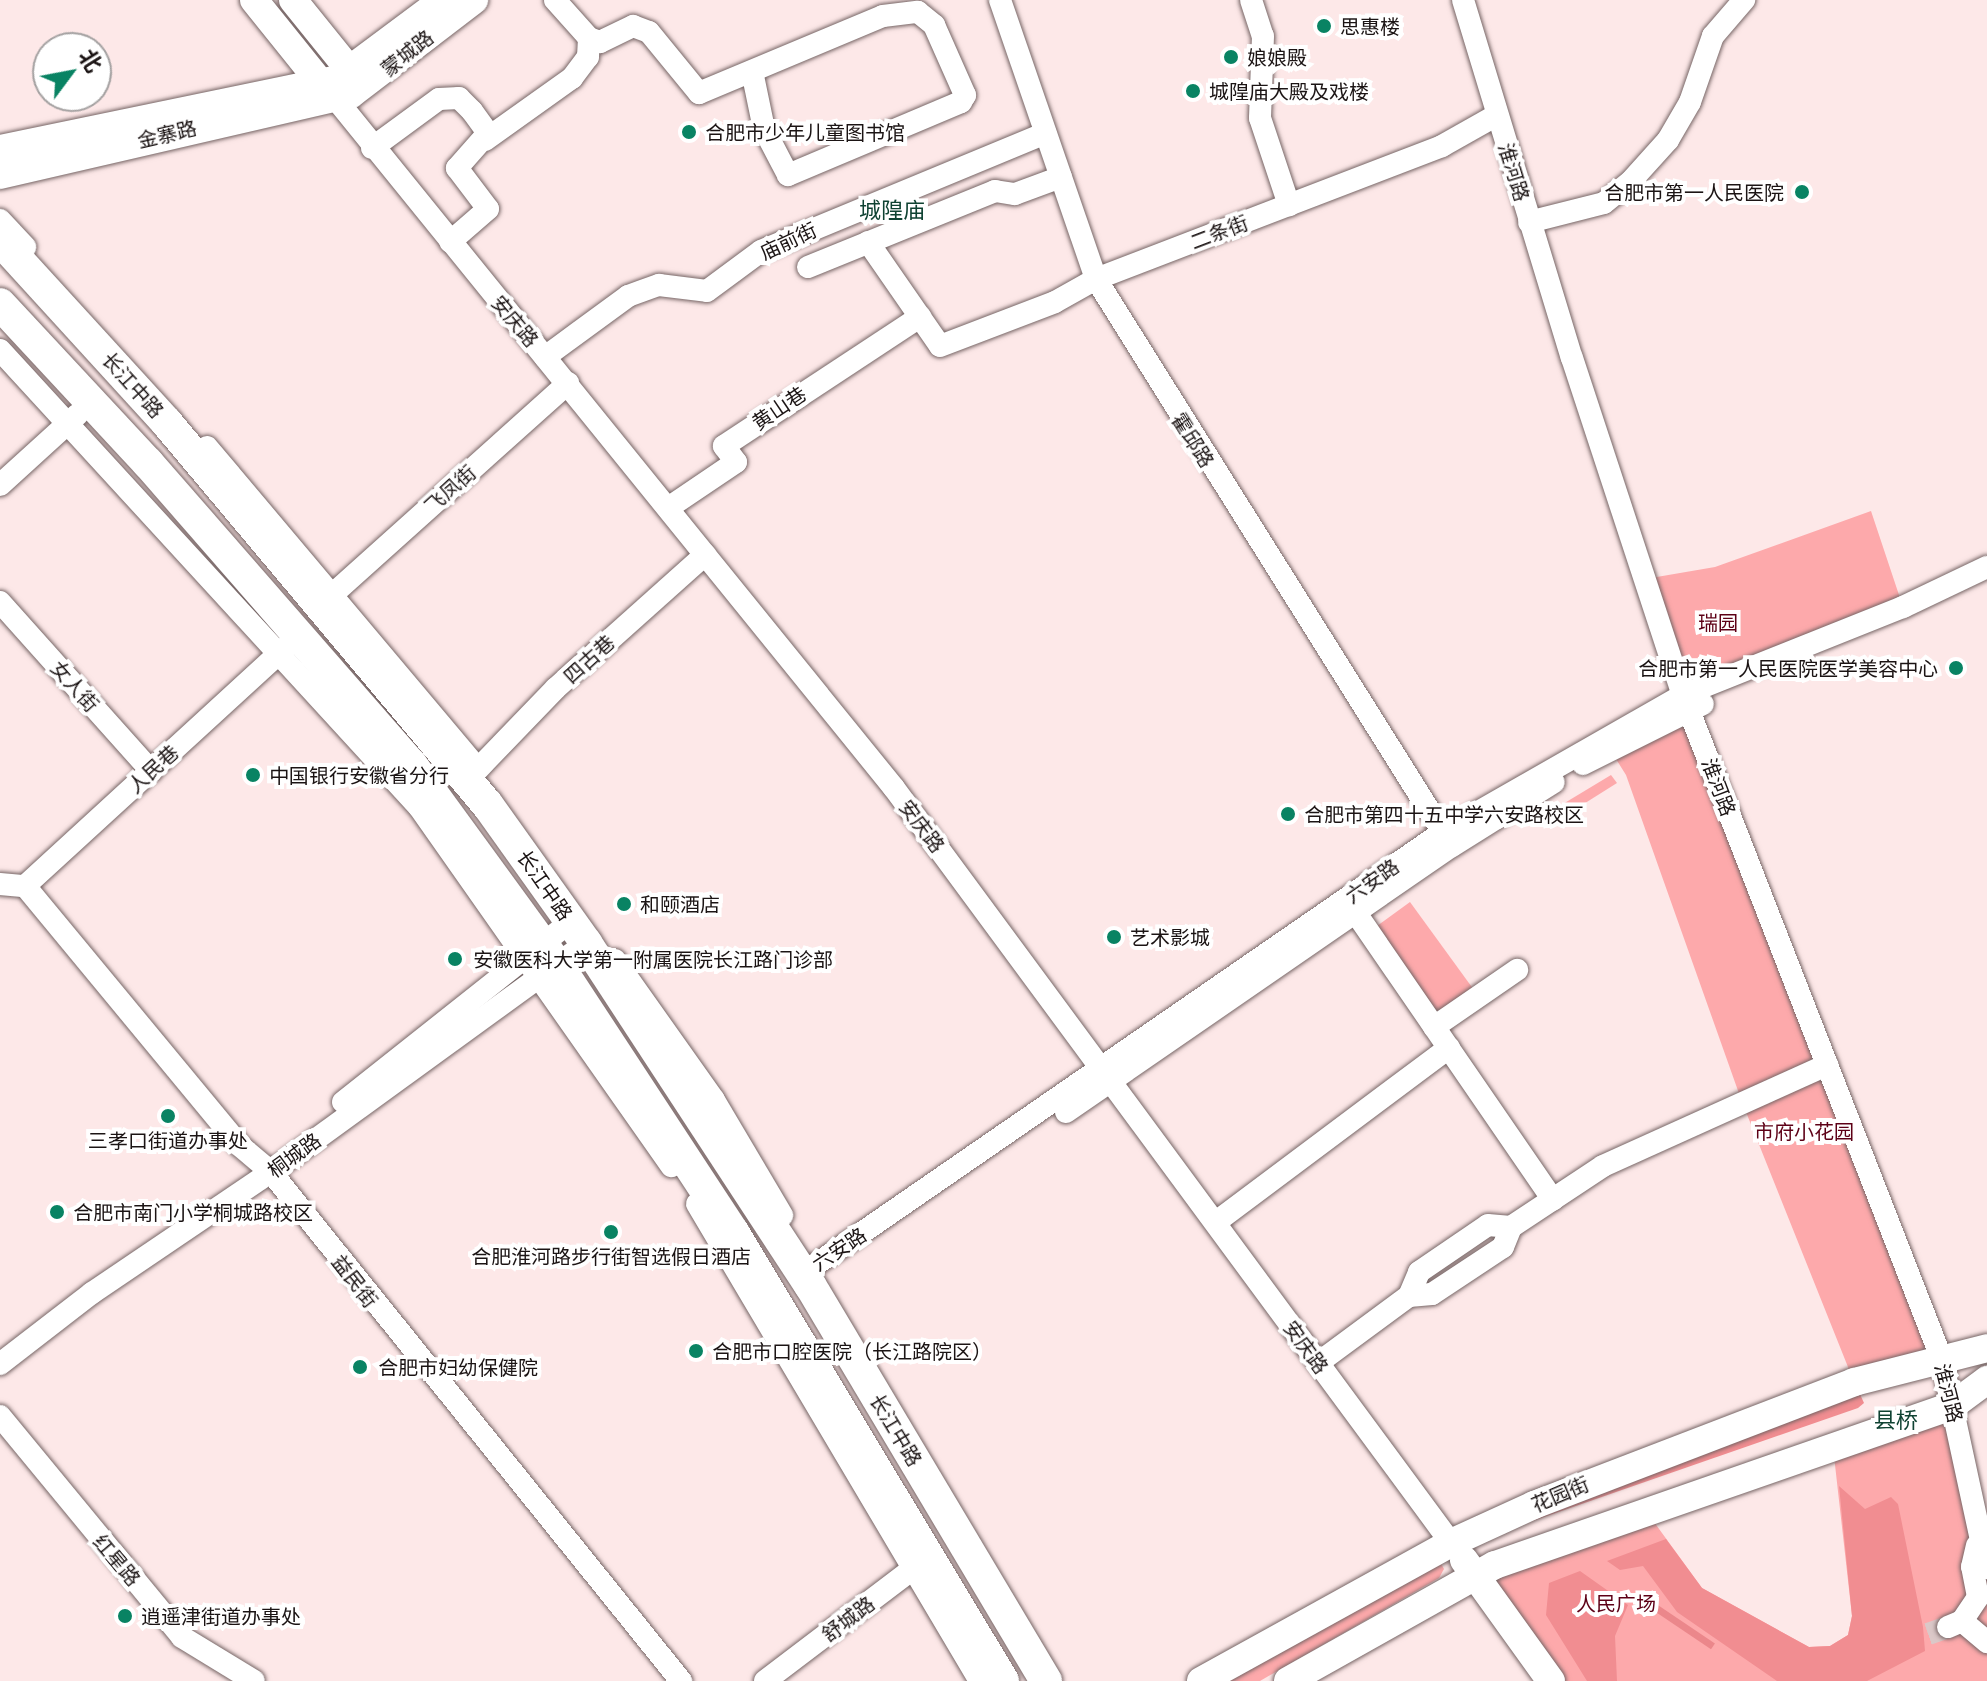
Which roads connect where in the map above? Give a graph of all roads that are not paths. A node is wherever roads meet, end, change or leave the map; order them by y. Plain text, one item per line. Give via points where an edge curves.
1 (254, 0) edge
2 (293, 0) edge
3 (443, 0) edge
4 (474, 0) edge
5 (555, 0) edge
6 (1000, 0) edge
7 (1251, 0) edge
8 (1463, 0) edge
9 (1744, 0) edge
10 (589, 38) junction
11 (752, 71) junction
12 (357, 79) junction
13 (326, 90) junction
14 (1497, 115) junction
15 (1046, 133) junction
16 (485, 140) junction
17 (372, 148) junction
18 (0, 149) edge
19 (0, 175) edge
20 (1061, 177) junction
21 (1289, 205) junction
22 (0, 220) edge
23 (1529, 222) junction
24 (0, 240) edge
25 (450, 242) junction
26 (868, 242) junction
27 (808, 267) dead end
28 (1096, 279) junction
29 (0, 304) edge
30 (920, 317) junction
31 (0, 350) edge
32 (545, 357) junction
33 (568, 383) junction
34 (79, 413) junction
35 (0, 485) edge
36 (668, 508) junction
37 (705, 555) junction
38 (1987, 567) edge
39 (1987, 579) edge
40 (333, 594) junction
41 (0, 602) edge
42 (288, 646) junction
43 (1686, 703) junction
44 (478, 769) junction
45 (151, 771) junction
46 (1447, 839) junction
47 (0, 884) edge
48 (25, 886) junction
49 (1351, 906) junction
50 (578, 932) junction
51 (540, 962) junction
52 (1517, 970) dead end
53 (1434, 1027) junction
54 (1449, 1048) junction
55 (1827, 1065) junction
56 (1108, 1074) junction
57 (266, 1168) junction
58 (1553, 1200) junction
59 (1216, 1222) junction
60 (811, 1276) junction
61 (1987, 1348) edge
62 (0, 1350) edge
63 (1942, 1360) junction
64 (1318, 1363) junction
65 (0, 1364) edge
66 (1987, 1380) edge
67 (1951, 1399) junction
68 (0, 1416) edge
69 (1974, 1501) junction
70 (1451, 1543) junction
71 (923, 1562) junction
72 (1987, 1568) edge
73 (1476, 1574) junction
74 (1987, 1642) edge
75 (254, 1681) edge
76 (681, 1681) edge
77 (765, 1681) edge
78 (980, 1681) edge
79 (1003, 1681) edge
80 (1046, 1681) edge
81 (1058, 1681) edge
82 (1201, 1681) edge
83 (1288, 1681) edge
84 (1551, 1681) edge

1 - 13 main road, 安庆路
2 - 12 main road
3 - 12 main road, 蒙城路
4 - 12 main road, 蒙城路
5 - 10 street
6 - 15 street, 霍邱路
7 - 21 street via 1263,36 1260,118
8 - 14 street, 淮河路
9 - 23 street via 1713,36 1690,102 1668,140 1631,181 1604,203
10 - 11 street via 600,42 623,29 641,27 699,93
10 - 16 street via 588,57 572,78
11 - 11 street via 906,9 934,25 965,95 961,102 788,175 764,129
12 - 13 main road, 蒙城路
13 - 17 street, 安庆路
13 - 18 main road, 金寨路
13 - 19 main road, 金寨路
14 - 21 street, 二条街 via 1442,146
14 - 23 street, 淮河路
15 - 20 street, 霍邱路
15 - 32 street, 庙前街 via 761,251 707,291 659,285 628,296
16 - 17 street via 486,129 459,98 449,96
16 - 25 street via 457,168 488,209
17 - 25 street, 安庆路
20 - 26 street via 1015,194 995,191
20 - 28 street, 霍邱路
21 - 28 street, 二条街
22 - 40 street via 256,501
23 - 43 street, 淮河路
24 - 50 highway, 长江中路 via 167,423 391,686 487,804
25 - 32 street, 安庆路
26 - 27 street
26 - 30 street
28 - 30 street, 二条街 via 1055,302 940,346
28 - 46 street, 霍邱路
29 - 34 highway, 长江中路
30 - 36 street, 黄山巷 via 724,446 736,462
31 - 34 street
32 - 33 street, 安庆路
33 - 36 street, 安庆路
33 - 40 street, 飞凤街
34 - 35 street
34 - 42 highway, 长江中路
36 - 37 street, 安庆路
37 - 44 street, 四古巷 via 556,688
37 - 56 street, 安庆路 via 894,788
38 - 43 street, 六安路
39 - 43 street, 六安路
40 - 44 street
41 - 45 street, 女人街
42 - 45 street, 人民巷
42 - 51 highway, 长江中路 via 411,764
43 - 46 street, 六安路
43 - 55 street, 淮河路
44 - 60 street via 714,1100
45 - 48 street, 人民巷
46 - 49 street, 六安路
47 - 48 street
48 - 57 street, 益民街 via 239,1145
49 - 53 street
49 - 56 street, 六安路
50 - 51 street, 桐城路
50 - 60 highway, 长江中路
51 - 57 street, 桐城路
51 - 71 highway, 长江中路 via 725,1219
52 - 53 street
53 - 54 street
54 - 58 street
54 - 59 street
55 - 58 street via 1603,1166
55 - 63 street, 淮河路
56 - 59 street, 安庆路
56 - 60 street, 六安路
57 - 62 street, 桐城路 via 109,1268
57 - 65 street, 桐城路
57 - 76 street, 益民街
58 - 64 street via 1511,1227 1488,1225 1419,1272 1409,1296
59 - 64 street, 安庆路
60 - 80 highway, 长江中路
60 - 81 street
61 - 63 main road, 花园街
63 - 67 street, 淮河路
63 - 70 main road, 花园街 via 1854,1382 1703,1435
64 - 70 street, 安庆路
66 - 67 main road
67 - 69 street, 淮河路
67 - 73 main road
68 - 75 street, 红星路 via 182,1637
69 - 72 street, 淮河路
69 - 74 street via 1978,1552 1972,1567 1978,1597 1955,1624
70 - 73 main road, 安庆路
70 - 82 main road, 花园街
71 - 77 street, 舒城路
71 - 78 street
71 - 79 highway, 长江中路
73 - 83 main road
73 - 84 main road, 安庆路

